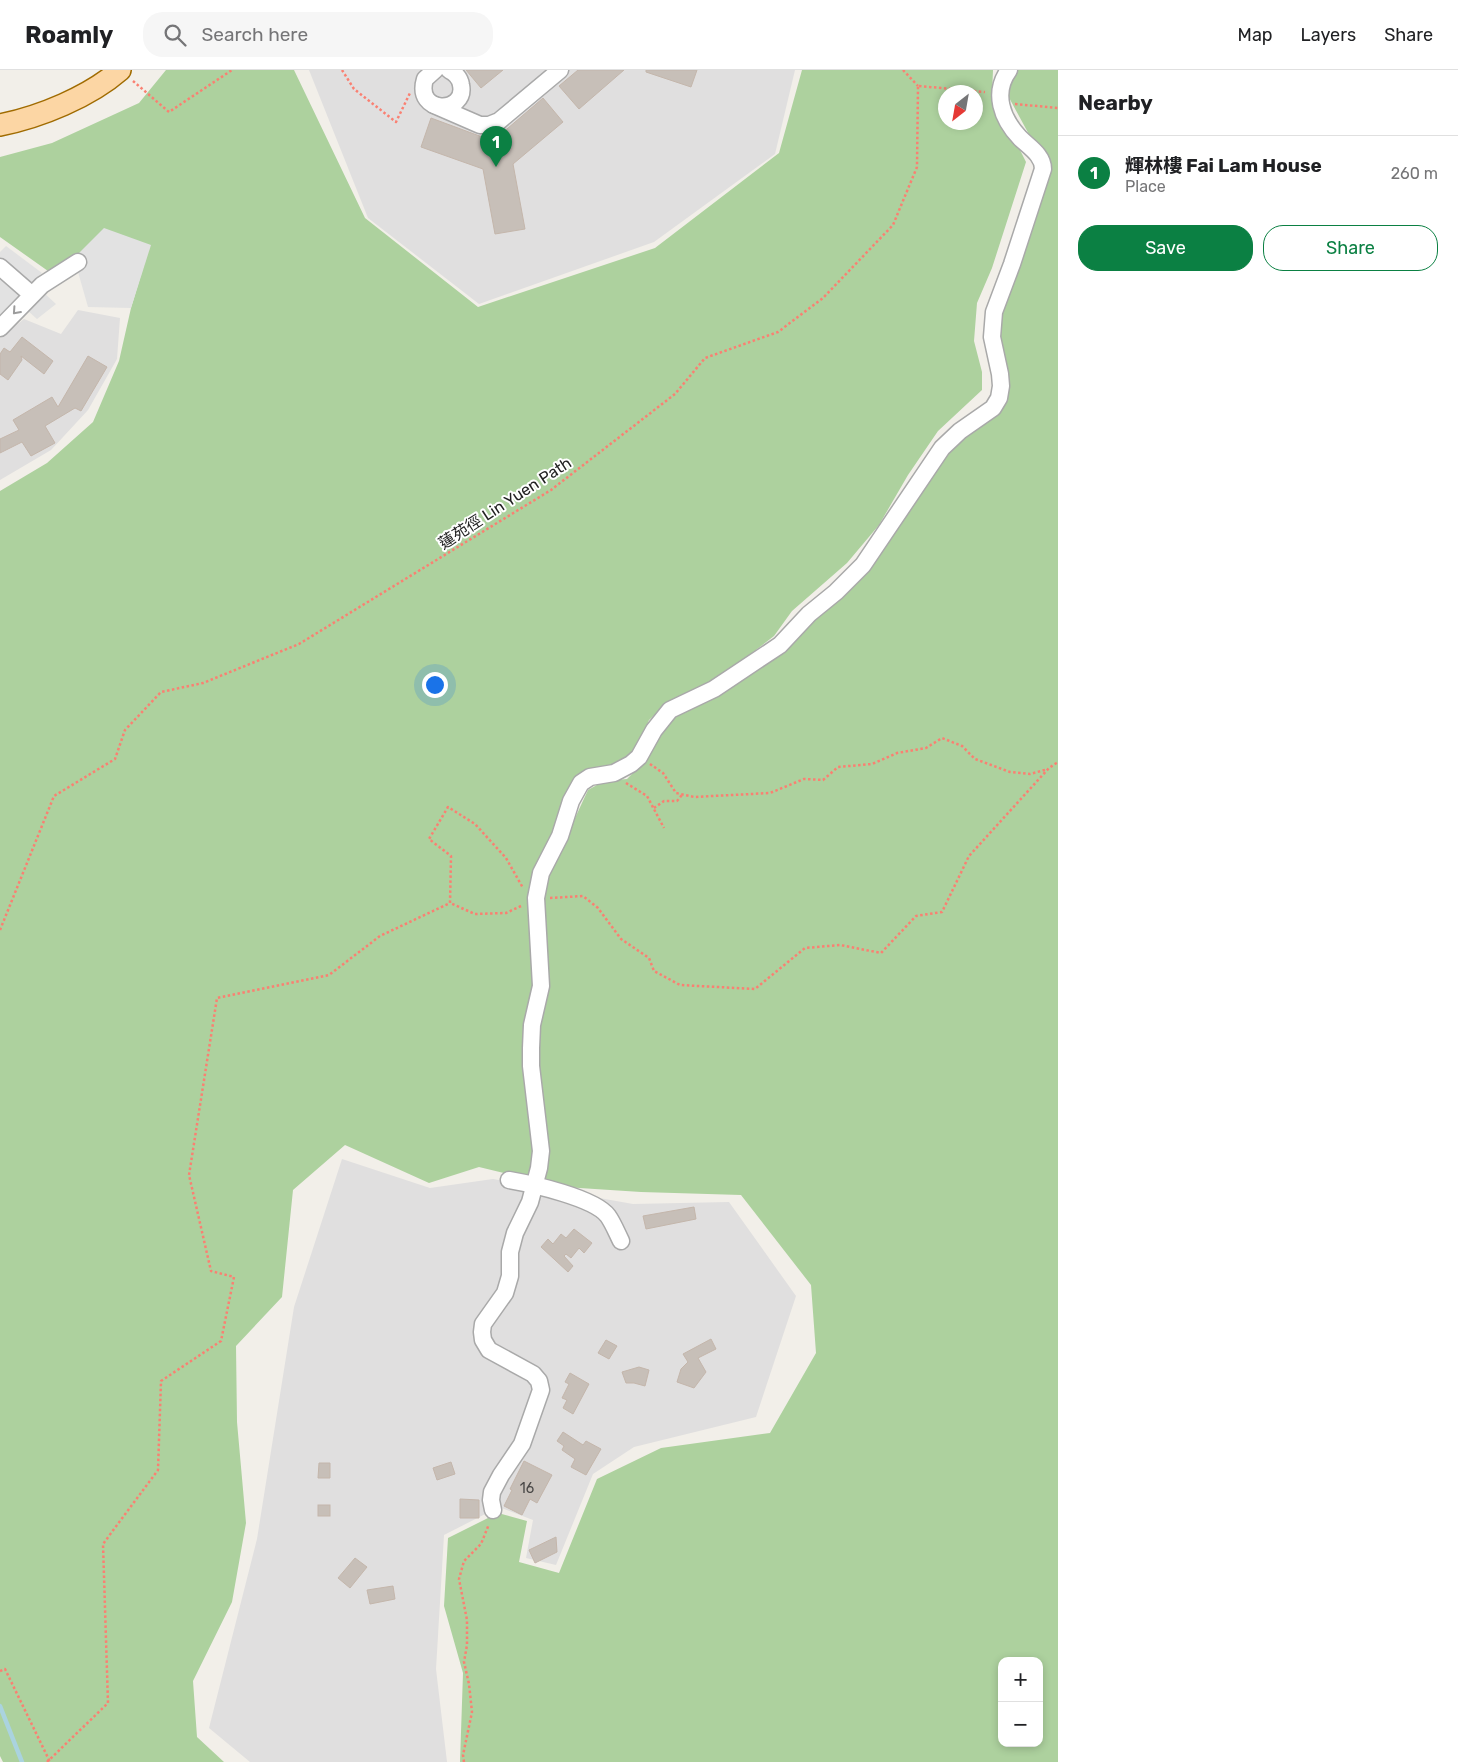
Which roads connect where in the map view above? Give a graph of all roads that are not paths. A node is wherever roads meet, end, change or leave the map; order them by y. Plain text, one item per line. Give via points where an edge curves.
1 (435, 70) edge
2 (449, 70) edge
3 (560, 70) edge
4 (1009, 70) edge
5 (125, 75) edge
6 (460, 95) junction
7 (434, 105) junction
8 (467, 119) junction
9 (0, 125) edge
10 (78, 262) dead end
11 (0, 268) edge
12 (31, 294) junction
13 (0, 328) edge
14 (509, 1180) dead end
15 (536, 1185) junction
16 (621, 1240) dead end
17 (492, 1510) road end

1 - 7 street via 423,85 425,97
2 - 6 street via 461,83
3 - 8 street via 493,124 480,125
4 - 15 street via 1001,86 1000,102 1010,124 1039,157 1044,169 994,312 992,337 1001,381 997,402 937,454 869,556 848,581 775,649 714,690 667,713 640,757 631,764 617,772 590,778 579,786 560,836 541,873 536,899 541,986 530,1048 541,1151
5 - 9 main road via 71,101
6 - 7 street via 452,104
6 - 8 street via 459,108
7 - 8 street
10 - 12 street
11 - 12 street
12 -> 13 street
14 - 15 street
15 - 16 street via 585,1200 607,1214
15 - 17 street via 515,1233 505,1293 483,1324 483,1340 489,1350 533,1374 541,1388 522,1444 492,1492

